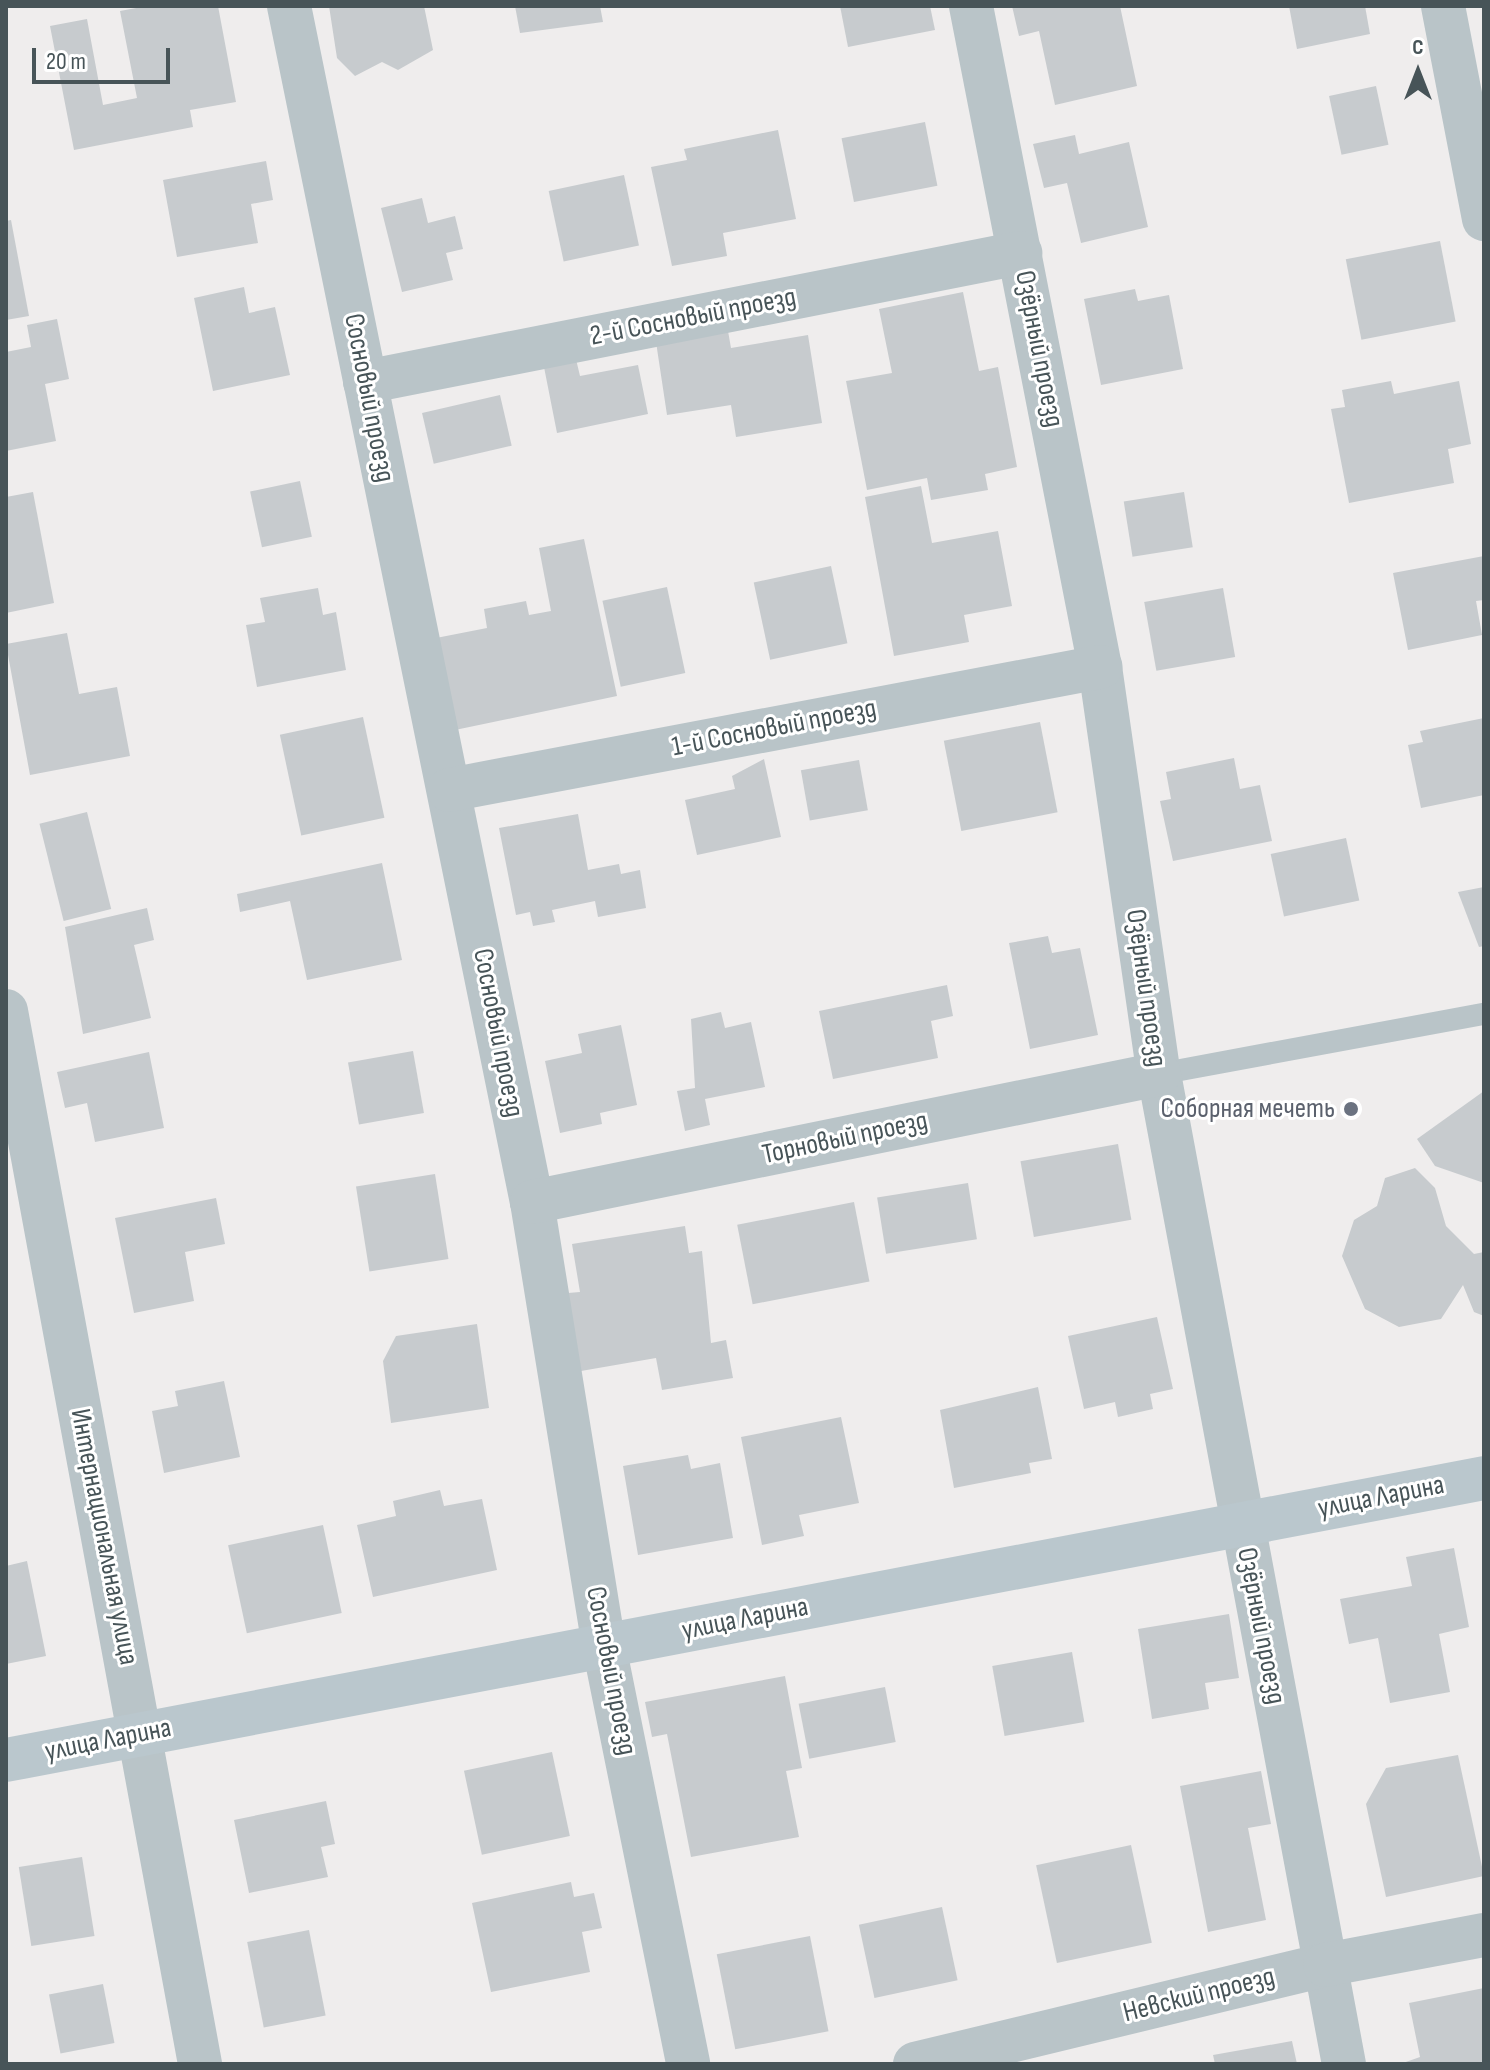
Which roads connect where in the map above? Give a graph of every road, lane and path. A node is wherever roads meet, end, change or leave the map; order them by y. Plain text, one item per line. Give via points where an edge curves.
1 (289, 6) edge
2 (971, 6) edge
3 (1443, 6) edge
4 (1477, 142) edge
5 (1484, 219) edge
6 (1020, 253) junction
7 (365, 382) junction
8 (1100, 667) junction
9 (449, 790) junction
10 (6, 1011) edge
11 (1484, 1014) edge
12 (1159, 1074) junction
13 (532, 1202) junction
14 (1484, 1478) edge
15 (1242, 1523) junction
16 (604, 1646) junction
17 (141, 1734) junction
18 (6, 1760) edge
19 (1484, 1935) edge
20 (1325, 1965) junction
21 (200, 2064) edge
22 (688, 2064) edge
23 (915, 2064) edge
24 (1344, 2064) edge

1 - 7 street, Сосновый проезд
2 - 6 street, Озёрный проезд
3 - 4 street
4 - 5 street
6 - 7 street, 2-й Сосновый проезд
6 - 8 street, Озёрный проезд
7 - 9 street, Сосновый проезд
8 - 9 street, 1-й Сосновый проезд
8 - 12 street, Озёрный проезд
9 - 13 street, Сосновый проезд
10 - 17 street, Интернациональная улица
11 - 12 lane
12 - 13 street, Торновый проезд
12 - 15 street, Озёрный проезд
13 - 16 street, Сосновый проезд
14 - 15 street, улица Ларина
15 - 16 street, улица Ларина
15 - 20 street, Озёрный проезд
16 - 17 street, улица Ларина
16 - 22 street, Сосновый проезд
17 - 18 street, улица Ларина
17 - 21 street, Интернациональная улица
19 - 20 street, Невский проезд
20 - 23 street, Невский проезд
20 - 24 street, Озёрный проезд

